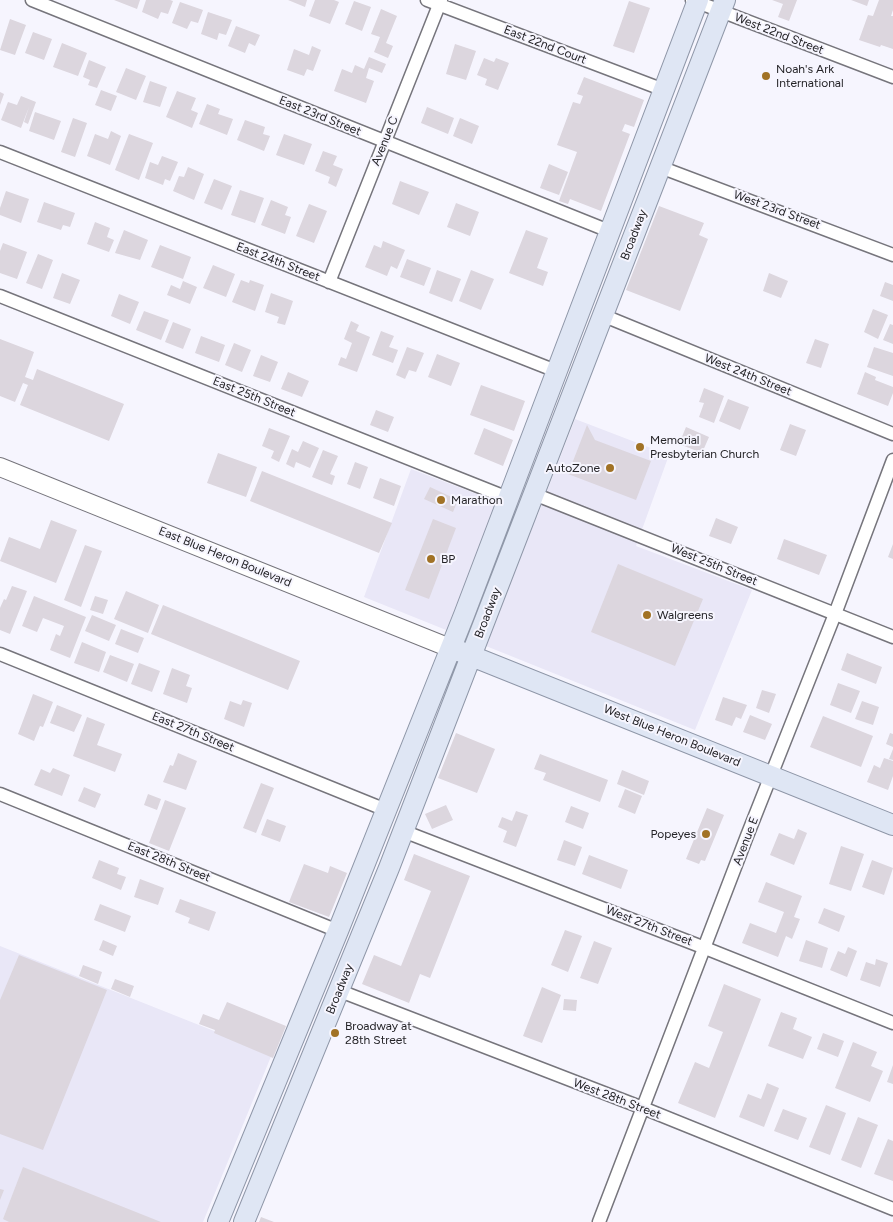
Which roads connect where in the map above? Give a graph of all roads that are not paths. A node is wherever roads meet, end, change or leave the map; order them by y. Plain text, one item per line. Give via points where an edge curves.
1 (32, 0) edge
2 (696, 1) edge
3 (436, 2) edge
4 (723, 6) edge
5 (893, 77) edge
6 (664, 90) junction
7 (385, 142) junction
8 (0, 152) edge
9 (660, 167) junction
10 (609, 231) junction
11 (893, 255) edge
12 (329, 282) junction
13 (0, 296) edge
14 (602, 315) junction
15 (556, 371) junction
16 (893, 434) edge
17 (893, 460) edge
18 (0, 467) edge
19 (534, 494) junction
20 (508, 498) junction
21 (835, 614) junction
22 (893, 638) edge
23 (450, 648) junction
24 (0, 654) edge
25 (471, 656) junction
26 (771, 776) junction
27 (0, 794) edge
28 (386, 810) junction
29 (893, 824) edge
30 (403, 832) junction
31 (338, 931) junction
32 (705, 948) junction
33 (340, 991) junction
34 (893, 1023) edge
35 (310, 1062) junction
36 (643, 1108) junction
37 (893, 1209) edge
38 (218, 1222) edge
39 (244, 1222) edge
40 (599, 1222) edge

1 - 7 street, East 23rd Street
2 - 4 street, West 22nd Street
2 - 6 main road, Broadway
3 - 6 street, East 22nd Court
3 - 7 street, Avenue C
4 - 5 street, West 22nd Street
4 - 9 main road, Broadway
6 - 10 main road, Broadway
7 - 10 street, East 23rd Street
7 - 12 street, Avenue C
8 - 12 street, East 24th Street
9 - 11 street, West 23rd Street
9 - 14 main road, Broadway
10 - 15 main road, Broadway
12 - 15 street, East 24th Street
13 - 20 street, East 25th Street
14 - 16 street, West 24th Street
14 - 19 main road, Broadway
15 - 20 main road, Broadway
17 - 21 street, Avenue E
18 - 23 main road, East Blue Heron Boulevard
19 - 21 street, West 25th Street
19 - 25 main road, Broadway
20 - 23 main road, Broadway
21 - 22 street, West 25th Street
21 - 26 street, Avenue E
23 - 25 main road, West Blue Heron Boulevard
23 - 28 main road, Broadway
24 - 28 street, East 27th Street
25 - 26 main road, West Blue Heron Boulevard
25 - 30 main road, Broadway
26 - 29 main road, West Blue Heron Boulevard
26 - 32 street, Avenue E
27 - 31 street, East 28th Street
28 - 31 main road, Broadway
30 - 32 street, West 27th Street
30 - 33 main road, Broadway
31 - 35 main road via 345,952 308,1041
31 - 38 main road, Broadway
32 - 34 street, West 27th Street
32 - 36 street, Avenue E
33 - 35 main road, Broadway
33 - 36 street, West 28th Street
35 - 39 main road, Broadway
36 - 37 street, West 28th Street
36 - 40 street, Avenue E

